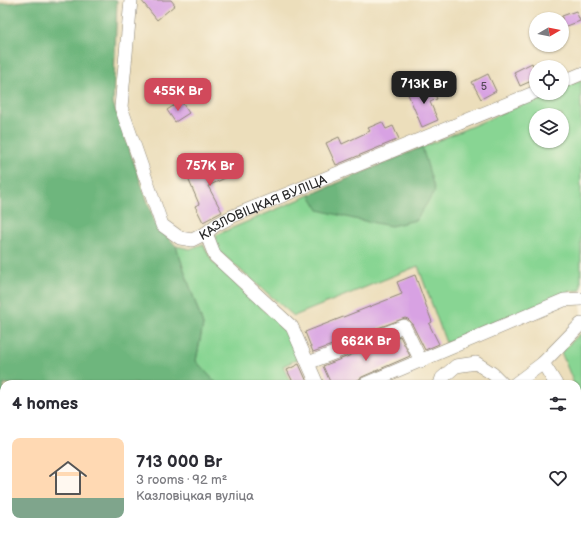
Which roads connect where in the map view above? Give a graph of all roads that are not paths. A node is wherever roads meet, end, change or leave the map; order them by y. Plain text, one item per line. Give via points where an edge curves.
1 (132, 0) edge
2 (581, 74) edge
3 (569, 79) edge
4 (529, 95) edge
5 (206, 233) junction
6 (581, 299) edge
7 (581, 324) edge
8 (422, 361) junction
9 (308, 363) junction
10 (543, 363) junction
11 (315, 380) edge
12 (375, 380) edge
13 (441, 380) edge
14 (499, 380) edge
15 (520, 380) edge
16 (554, 380) edge

1 - 5 street, КАЗЛОВІЦКАЯ ВУЛІЦА via 121,107 162,225 180,238 192,240
2 - 3 street
4 - 5 street, КАЗЛОВІЦКАЯ ВУЛІЦА via 233,216
5 - 9 street via 214,256 292,328
6 - 8 street via 564,300
7 - 10 street
8 - 9 street via 404,326
8 - 12 street
9 - 11 street
10 - 15 street
10 - 16 street
13 - 14 street via 456,366 476,363

